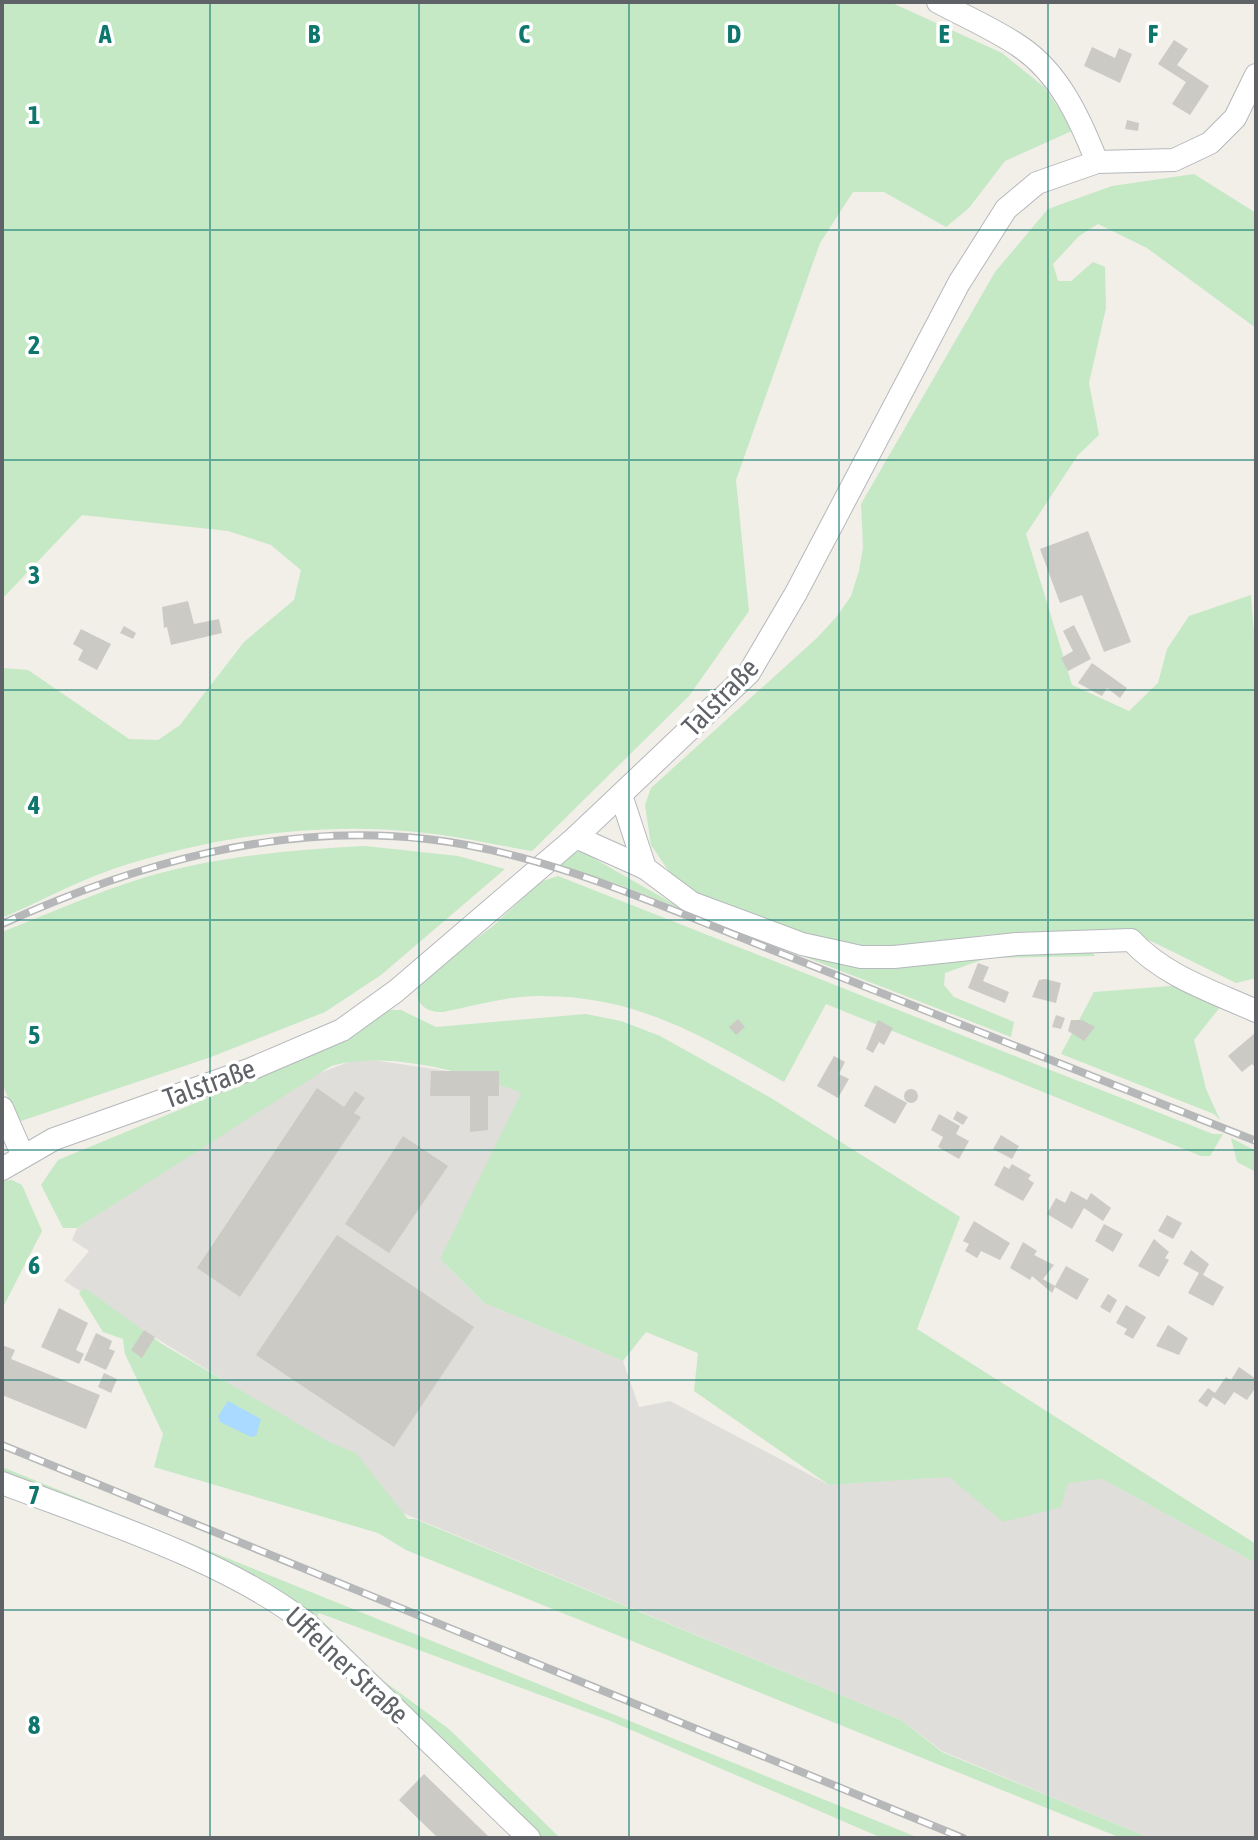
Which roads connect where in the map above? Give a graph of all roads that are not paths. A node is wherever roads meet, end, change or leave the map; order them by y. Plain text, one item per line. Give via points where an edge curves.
1 (938, 2) edge
2 (1256, 75) edge
3 (1097, 162) junction
4 (621, 795) junction
5 (576, 837) junction
6 (645, 868) junction
7 (1256, 1011) edge
8 (2, 1108) edge
9 (22, 1154) junction
10 (2, 1169) edge
11 (2, 1483) edge
12 (529, 1838) edge

1 - 3 street via 1020,46 1041,65 1077,112
2 - 3 street, Talstraße via 1235,118 1210,143 1174,160
3 - 4 street, Talstraße via 1037,183 1006,209 959,283 765,649 749,673
4 - 5 street, Talstraße
4 - 6 street
5 - 6 street
5 - 9 street, Talstraße via 396,991 342,1030
6 - 7 street via 692,903 802,944 861,957 1131,940 1173,974
8 - 9 street
9 - 10 street, Talstraße
11 - 12 street, Uffelner Straße via 214,1569 281,1603

